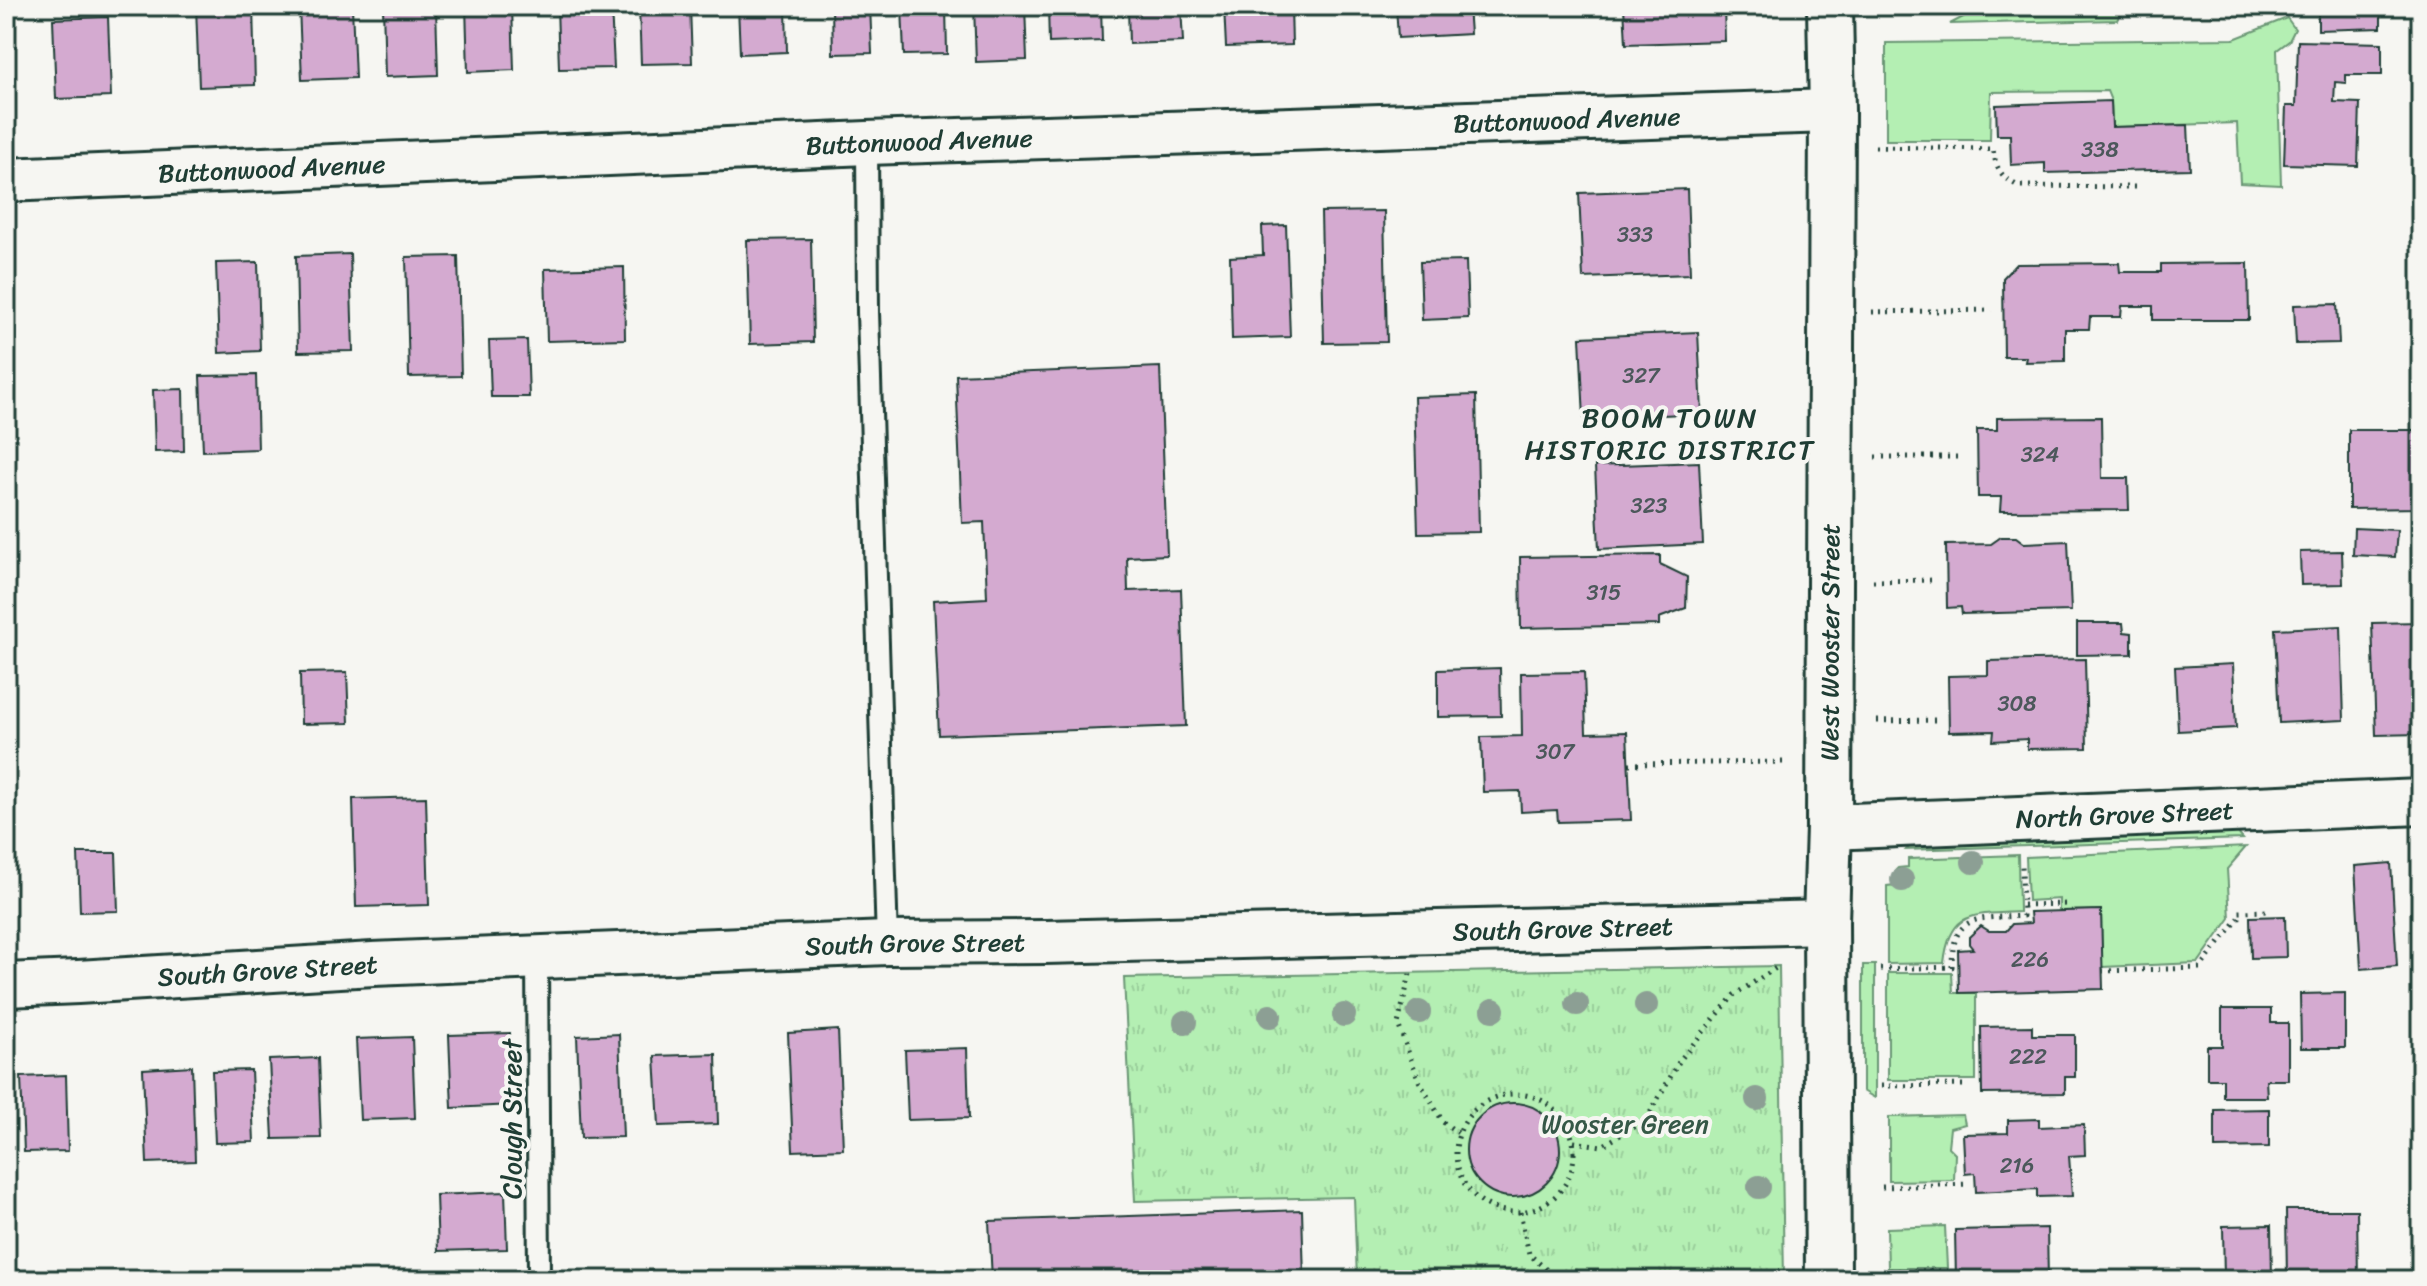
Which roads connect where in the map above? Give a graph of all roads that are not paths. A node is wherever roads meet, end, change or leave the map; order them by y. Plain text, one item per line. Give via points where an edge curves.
1 (1830, 6) edge
2 (1832, 111) junction
3 (867, 143) junction
4 (6, 180) edge
5 (2421, 802) edge
6 (1829, 827) junction
7 (1826, 922) junction
8 (887, 943) junction
9 (537, 957) junction
10 (6, 985) edge
11 (539, 1280) edge
12 (1828, 1280) edge

1 - 2 main road, West Wooster Street
2 - 3 street, Buttonwood Avenue
2 - 6 main road, West Wooster Street
3 - 4 street, Buttonwood Avenue
3 - 8 lane
5 - 6 main road, North Grove Street
6 - 7 main road, West Wooster Street
7 - 8 street, South Grove Street
7 - 12 main road, West Wooster Street
8 - 9 street, South Grove Street
9 - 10 street, South Grove Street
9 - 11 lane, Clough Street

